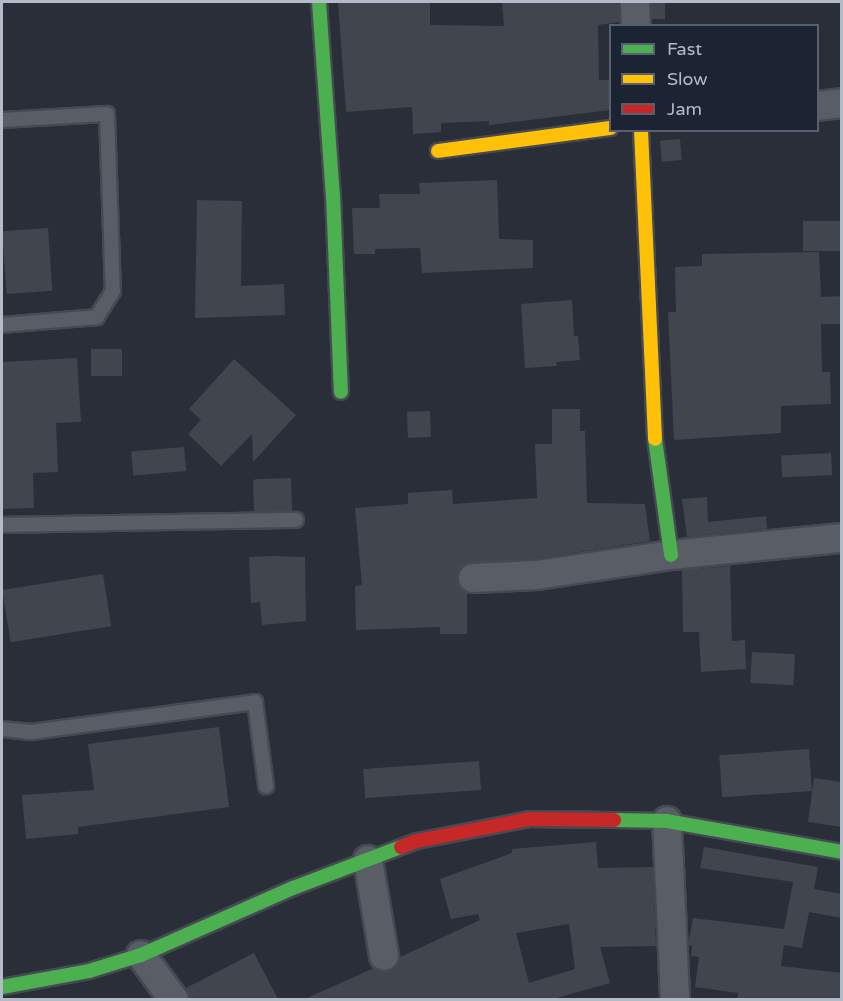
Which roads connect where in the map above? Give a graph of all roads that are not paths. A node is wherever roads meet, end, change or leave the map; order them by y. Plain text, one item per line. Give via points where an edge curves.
1 (319, 2) edge
2 (635, 2) edge
3 (636, 24) edge
4 (842, 103) edge
5 (819, 106) edge
6 (2, 120) edge
7 (609, 128) edge
8 (641, 132) edge
9 (438, 151) dead end
10 (2, 325) edge
11 (341, 392) dead end
12 (296, 520) dead end
13 (2, 525) edge
14 (842, 538) edge
15 (671, 555) junction
16 (473, 578) dead end
17 (2, 729) edge
18 (266, 786) dead end
19 (667, 821) junction
20 (842, 852) edge
21 (368, 860) junction
22 (141, 955) junction
23 (384, 956) dead end
24 (2, 987) edge
25 (174, 999) edge
26 (675, 999) edge

1 - 11 street via 333,195
2 - 3 street
4 - 5 street
6 - 10 lane via 107,114 114,291 97,317
7 - 9 street
8 - 15 street via 655,440
12 - 13 lane
14 - 15 street
15 - 16 street via 537,575
17 - 18 lane via 31,732 255,702
19 - 20 street
19 - 21 street via 529,819 417,841
19 - 26 street
21 - 22 street via 293,888
21 - 23 street
22 - 24 street via 89,971
22 - 25 street

